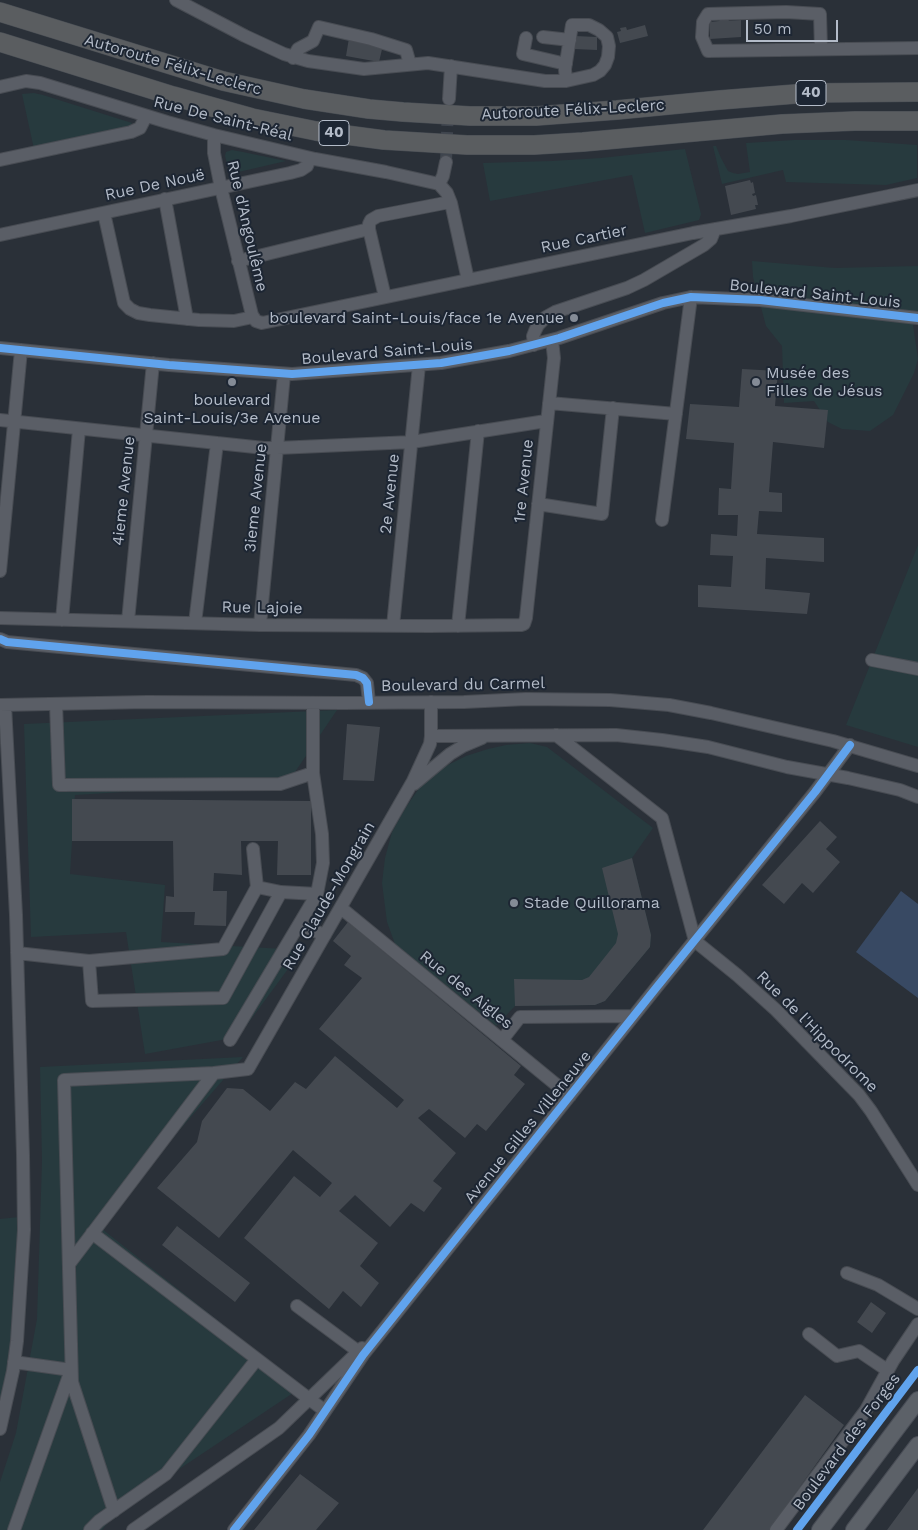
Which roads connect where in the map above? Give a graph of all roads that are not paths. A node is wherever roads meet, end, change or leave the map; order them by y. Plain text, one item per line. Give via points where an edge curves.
1 (176, 0) edge
2 (0, 12) edge
3 (543, 37) dead end
4 (526, 38) dead end
5 (570, 40) junction
6 (0, 42) edge
7 (918, 48) edge
8 (821, 49) junction
9 (293, 58) junction
10 (410, 64) junction
11 (566, 64) junction
12 (451, 66) junction
13 (566, 81) junction
14 (0, 86) edge
15 (918, 92) edge
16 (448, 99) tunnel mouth
17 (146, 116) junction
18 (912, 122) edge
19 (214, 135) junction
20 (310, 158) junction
21 (0, 160) edge
22 (446, 162) tunnel mouth
23 (440, 184) junction
24 (221, 188) junction
25 (918, 190) edge
26 (165, 199) junction
27 (450, 202) junction
28 (104, 212) junction
29 (715, 229) junction
30 (369, 230) junction
31 (0, 234) edge
32 (238, 261) junction
33 (468, 280) junction
34 (385, 297) junction
35 (692, 297) junction
36 (918, 318) edge
37 (188, 319) junction
38 (255, 319) junction
39 (552, 340) junction
40 (534, 345) junction
41 (0, 348) edge
42 (21, 350) junction
43 (153, 363) junction
44 (419, 365) junction
45 (284, 375) junction
46 (549, 403) junction
47 (613, 408) junction
48 (676, 414) junction
49 (0, 420) edge
50 (546, 420) junction
51 (15, 422) junction
52 (79, 429) junction
53 (478, 431) junction
54 (146, 436) junction
55 (412, 442) junction
56 (216, 443) junction
57 (277, 448) junction
58 (538, 504) junction
59 (662, 520) dead end
60 (0, 571) edge
61 (0, 618) edge
62 (62, 620) junction
63 (128, 621) junction
64 (195, 623) junction
65 (524, 624) joint
66 (260, 625) junction
67 (393, 626) junction
68 (458, 626) junction
69 (0, 639) edge
70 (872, 660) dead end
71 (918, 669) edge
72 (369, 702) junction
73 (431, 702) junction
74 (313, 703) junction
75 (56, 704) junction
76 (3, 705) edge
77 (492, 735) junction
78 (556, 735) junction
79 (430, 736) junction
80 (850, 745) junction
81 (918, 766) edge
82 (313, 773) junction
83 (827, 775) junction
84 (407, 792) junction
85 (918, 797) edge
86 (5, 811) edge
87 (253, 849) dead end
88 (257, 887) junction
89 (281, 892) junction
90 (317, 894) junction
91 (341, 908) junction
92 (299, 925) junction
93 (325, 935) junction
94 (695, 940) junction
95 (17, 953) junction
96 (89, 961) junction
97 (633, 1016) junction
98 (230, 1040) dead end
99 (502, 1040) junction
100 (214, 1073) junction
101 (570, 1096) junction
102 (918, 1185) edge
103 (92, 1233) junction
104 (69, 1264) junction
105 (847, 1273) dead end
106 (297, 1306) dead end
107 (918, 1309) edge
108 (918, 1324) edge
109 (809, 1334) dead end
110 (361, 1353) junction
111 (257, 1359) junction
112 (14, 1362) junction
113 (71, 1370) junction
114 (888, 1370) junction
115 (309, 1400) junction
116 (918, 1400) edge
117 (325, 1411) junction
118 (0, 1429) edge
119 (886, 1442) junction
120 (918, 1445) edge
121 (908, 1459) junction
122 (114, 1511) junction
123 (14, 1530) edge
124 (90, 1530) edge
125 (132, 1530) edge
126 (234, 1530) edge
127 (776, 1530) edge
128 (820, 1530) edge
129 (854, 1530) edge

1 - 9 street
2 - 15 highway, Autoroute Félix-Leclerc / 40 via 224,82 352,107 437,115 578,113 808,93
3 - 5 street
4 - 11 street via 523,54
5 - 11 street
5 - 13 street via 572,25 592,26 606,37 609,52 605,65 597,74
6 - 18 highway, Autoroute Félix-Leclerc / 40 via 136,85 284,125 432,144 558,143 811,122
7 - 8 street
8 - 8 street via 708,51 702,37 703,22 708,14 820,14
9 - 10 street via 364,69
9 - 10 street via 298,49 313,41 319,27 406,50
10 - 12 street
11 - 13 street
12 - 13 street via 537,80
12 - 16 street
14 - 17 street, Rue De Saint-Réal via 29,81 40,83
17 - 19 street, Rue De Saint-Réal
17 - 21 street via 140,128 131,132
19 - 20 street, Rue De Saint-Réal
19 - 24 street, Rue d'Angoulême
20 - 23 street, Rue De Saint-Réal
20 - 24 street, Rue De Nouë via 307,166 294,172
22 - 23 street
23 - 27 street
24 - 26 street, Rue De Nouë
24 - 32 street, Rue d'Angoulême
25 - 29 street, Rue Cartier
26 - 28 street, Rue De Nouë
26 - 37 street
27 - 30 street via 378,216 371,220
27 - 33 street
28 - 31 street, Rue De Nouë
28 - 37 street, Rue Cartier via 124,303 141,314
29 - 33 street, Rue Cartier
29 - 40 street via 710,240 644,280 546,317 535,331
30 - 32 street
30 - 34 street
32 - 38 street, Rue d'Angoulême
33 - 34 street, Rue Cartier
34 - 38 street, Rue Cartier via 264,322
35 - 36 street, Boulevard Saint-Louis via 760,300
35 - 39 street, Boulevard Saint-Louis via 663,303
35 - 48 street
37 - 38 street, Rue Cartier
39 - 40 street, Boulevard Saint-Louis
39 - 46 street, 1re Avenue via 554,358
40 - 44 street, Boulevard Saint-Louis
41 - 42 street, Boulevard Saint-Louis
42 - 43 street, Boulevard Saint-Louis
42 - 51 street
43 - 45 street, Boulevard Saint-Louis
43 - 54 street, 4ieme Avenue
44 - 45 street, Boulevard Saint-Louis
44 - 55 street, 2e Avenue
45 - 57 street, 3ieme Avenue
46 - 47 street
46 - 50 street, 1re Avenue
47 - 48 street
47 - 58 street via 602,514
48 - 59 street
49 - 51 street
50 - 53 street
50 - 58 street, 1re Avenue
51 - 52 street
51 - 60 street
52 - 54 street
52 - 62 street
53 - 55 street
53 - 68 street
54 - 56 street
54 - 63 street, 4ieme Avenue
55 - 57 street
55 - 67 street, 2e Avenue
56 - 57 street
56 - 64 street
57 - 66 street, 3ieme Avenue
58 - 65 street, 1re Avenue
61 - 62 street, Rue Lajoie
62 - 63 street, Rue Lajoie
63 - 64 street, Rue Lajoie
64 - 66 street, Rue Lajoie
65 - 68 street, Rue Lajoie
66 - 67 street, Rue Lajoie
67 - 68 street, Rue Lajoie
69 - 72 street via 356,675 367,683
70 - 71 street
72 - 73 street, Boulevard du Carmel
72 - 74 street, Boulevard du Carmel
73 - 79 street, Rue Claude-Mongrain
73 - 80 street, Boulevard du Carmel via 551,699 642,702 712,712
74 - 75 street, Boulevard du Carmel
74 - 82 street
75 - 76 street, Boulevard du Carmel
75 - 82 street via 59,785 280,784
76 - 86 street
77 - 78 street
77 - 79 street
77 - 84 street via 450,754
78 - 83 street via 616,736 701,746
78 - 94 street via 662,818
79 - 84 street, Rue Claude-Mongrain via 430,744
80 - 81 street, Boulevard du Carmel
80 - 83 street, Avenue Gilles Villeneuve
82 - 90 street via 323,853
83 - 85 street via 900,790
83 - 94 street, Avenue Gilles Villeneuve
84 - 91 street, Rue Claude-Mongrain
86 - 95 street
87 - 88 street
88 - 89 street
88 - 96 street via 223,949
89 - 90 street
89 - 96 street via 223,998 92,1001
90 - 92 street
91 - 93 street, Rue Claude-Mongrain
91 - 99 street, Rue des Aigles
92 - 93 street
92 - 98 street
93 - 100 street, Rue Claude-Mongrain via 248,1069
94 - 97 street, Avenue Gilles Villeneuve
94 - 102 street, Rue de l'Hippodrome via 776,1010 859,1096
95 - 96 street
95 - 112 street via 24,1230
97 - 99 street via 520,1017
97 - 101 street, Avenue Gilles Villeneuve
99 - 101 street, Rue des Aigles
100 - 103 street
100 - 104 street via 64,1080
101 - 110 street, Avenue Gilles Villeneuve via 383,1330
103 - 104 street
103 - 111 street
104 - 113 street
105 - 107 street via 878,1285
106 - 110 street
108 - 114 street
109 - 114 street via 837,1356 859,1351
110 - 115 street
110 - 117 street, Avenue Gilles Villeneuve
111 - 115 street
111 - 122 street via 166,1474
112 - 113 street
112 - 118 street
113 - 122 street via 72,1382
113 - 123 street
114 - 127 street via 866,1410
115 - 117 street
115 - 125 street via 274,1431
116 - 119 main road, Boulevard des Forges
117 - 126 street, Avenue Gilles Villeneuve
119 - 121 main road
119 - 128 main road, Boulevard des Forges
120 - 121 main road
121 - 129 main road
122 - 124 street

